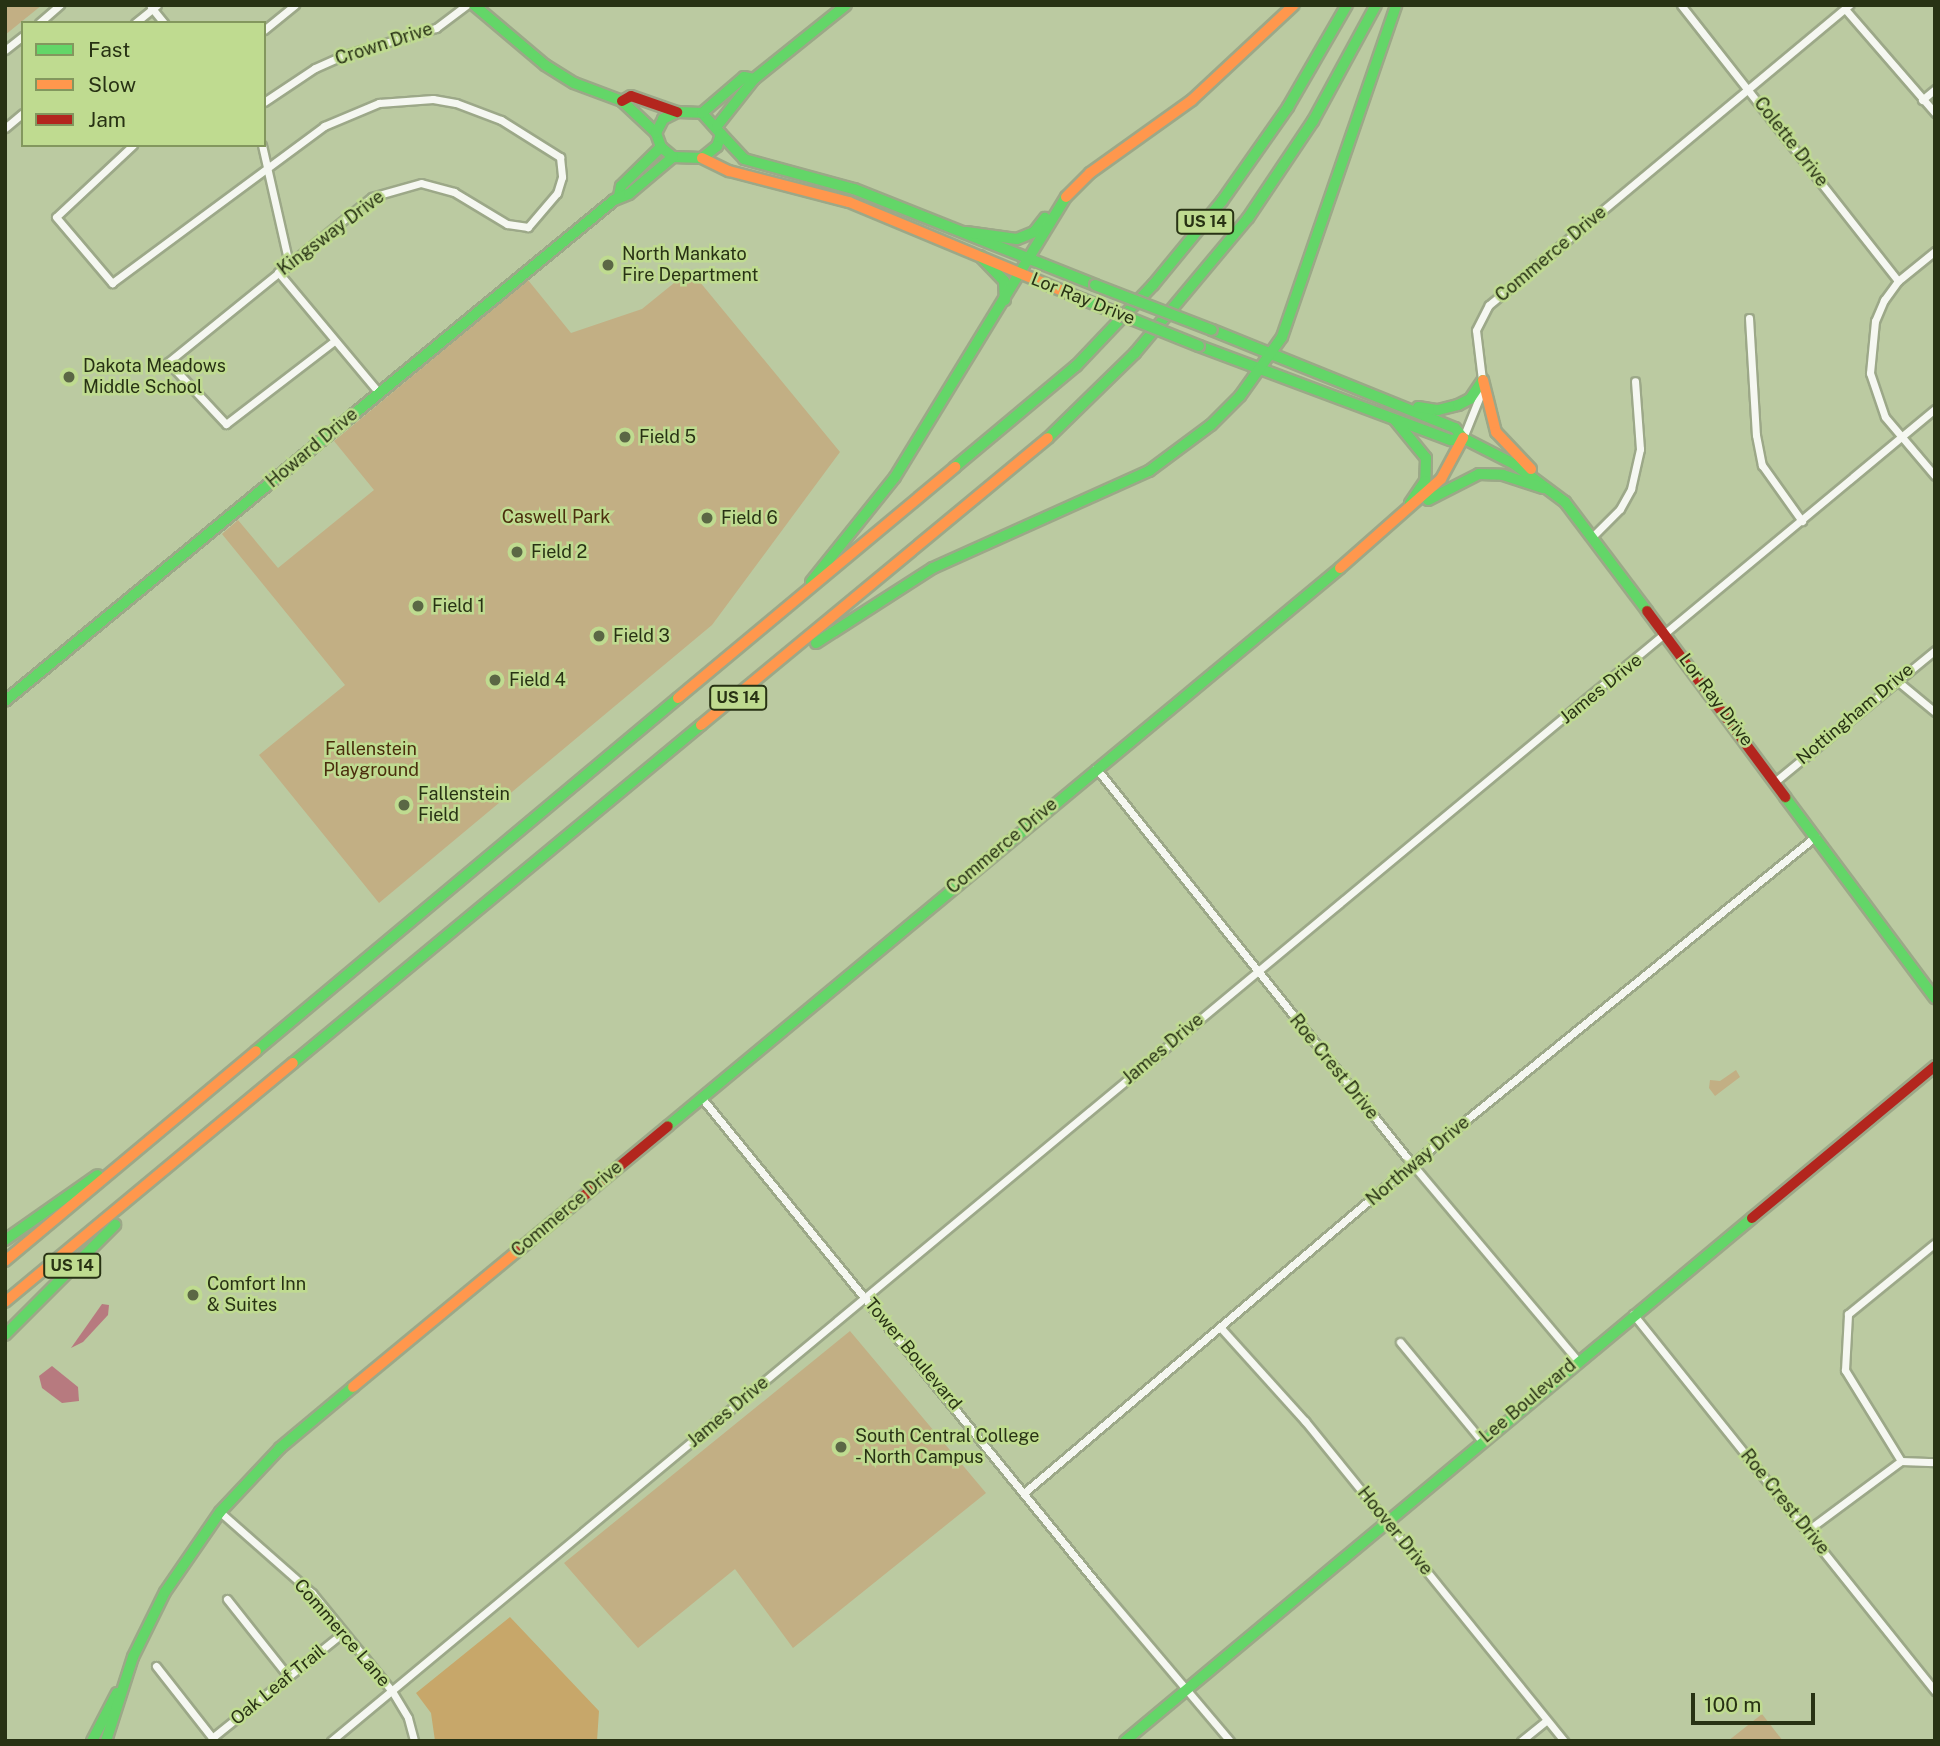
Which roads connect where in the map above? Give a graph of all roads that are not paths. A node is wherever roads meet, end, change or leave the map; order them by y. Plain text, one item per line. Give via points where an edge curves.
1 (60, 5) edge
2 (295, 5) edge
3 (466, 5) edge
4 (474, 5) edge
5 (846, 5) edge
6 (1294, 5) edge
7 (1347, 5) edge
8 (1376, 5) edge
9 (1396, 5) edge
10 (1681, 5) edge
11 (153, 6) edge
12 (1847, 7) edge
13 (41, 21) edge
14 (137, 21) edge
15 (163, 21) edge
16 (266, 28) edge
17 (21, 38) edge
18 (5, 50) edge
19 (754, 79) junction
20 (1751, 89) junction
21 (1935, 89) edge
22 (1922, 100) junction
23 (266, 101) edge
24 (622, 101) junction
25 (677, 112) junction
26 (702, 113) junction
27 (1935, 113) edge
28 (21, 115) edge
29 (5, 128) edge
30 (719, 130) junction
31 (656, 133) junction
32 (131, 147) edge
33 (263, 147) edge
34 (661, 147) junction
35 (673, 157) junction
36 (702, 159) junction
37 (268, 167) junction
38 (783, 170) junction
39 (779, 182) junction
40 (1080, 182) junction
41 (619, 196) junction
42 (966, 232) junction
43 (1935, 251) edge
44 (979, 256) junction
45 (1032, 258) junction
46 (289, 264) junction
47 (278, 272) junction
48 (1022, 273) junction
49 (1898, 281) junction
50 (1005, 302) junction
51 (1749, 318) dead end
52 (334, 341) junction
53 (1274, 352) junction
54 (1261, 371) junction
55 (1483, 380) junction
56 (1635, 382) dead end
57 (379, 393) junction
58 (1402, 404) junction
59 (1935, 409) edge
60 (1391, 416) junction
61 (1902, 437) junction
62 (1463, 438) junction
63 (1935, 476) edge
64 (1552, 491) junction
65 (1402, 517) junction
66 (1802, 521) junction
67 (1392, 524) junction
68 (1593, 536) junction
69 (784, 614) junction
70 (1665, 633) junction
71 (1935, 650) edge
72 (762, 678) junction
73 (1895, 679) junction
74 (5, 701) edge
75 (1935, 712) edge
76 (1096, 768) junction
77 (1777, 780) junction
78 (1816, 836) junction
79 (1256, 970) junction
80 (1935, 998) edge
81 (1935, 1066) edge
82 (701, 1097) junction
83 (124, 1162) junction
84 (1412, 1164) junction
85 (137, 1196) junction
86 (5, 1240) edge
87 (1935, 1243) edge
88 (5, 1261) edge
89 (865, 1297) junction
90 (5, 1303) edge
91 (1633, 1314) junction
92 (1220, 1326) junction
93 (5, 1335) edge
94 (1400, 1342) dead end
95 (1577, 1360) junction
96 (1481, 1440) junction
97 (1901, 1461) junction
98 (1935, 1462) edge
99 (1025, 1492) junction
100 (220, 1512) junction
101 (1387, 1522) junction
102 (1808, 1530) junction
103 (227, 1599) dead end
104 (344, 1632) junction
105 (156, 1665) dead end
106 (288, 1676) junction
107 (122, 1685) junction
108 (1185, 1690) junction
109 (392, 1691) junction
110 (1935, 1691) edge
111 (101, 1718) junction
112 (1547, 1720) junction
113 (214, 1739) edge
114 (86, 1741) edge
115 (92, 1741) edge
116 (108, 1741) edge
117 (331, 1741) edge
118 (414, 1741) edge
119 (1125, 1741) edge
120 (1230, 1741) edge
121 (1521, 1741) edge
122 (1564, 1741) edge

1 - 13 street
2 - 16 street
3 - 23 street, Crown Drive via 436,28 315,68
4 - 24 main road via 545,65 574,83
5 - 19 main road
6 - 40 main road via 1192,100
7 - 69 main road, US 14 via 1259,151 1185,247 1114,328 1027,410
8 - 72 main road, US 14 via 1313,121 1248,218 1135,353 1055,432
9 - 53 main road
10 - 20 street, Colette Drive
11 - 14 street
11 - 15 street
12 - 20 street, Commerce Drive
12 - 22 street
17 - 18 street
19 - 26 main road via 744,77
19 - 30 main road
20 - 49 street, Colette Drive
20 - 55 street, Commerce Drive via 1489,305 1476,330
21 - 22 street
22 - 27 street
24 - 25 main road via 631,96
24 - 31 main road
25 - 26 main road
25 - 31 main road via 663,119
26 - 30 main road
28 - 29 street
30 - 36 main road via 717,146
30 - 38 main road, Lor Ray Drive via 744,159
31 - 34 main road
32 - 37 street, Kingsway Drive via 56,217 112,284
33 - 37 street
34 - 35 main road
34 - 41 main road, Howard Drive via 621,186
35 - 36 main road
35 - 41 main road, Howard Drive via 629,194
36 - 39 main road, Lor Ray Drive via 729,171
37 - 46 street
37 - 46 street, Kingsway Drive via 342,115 379,103 433,99 501,120 560,157 562,165 557,193 528,227 507,225 454,192 421,183 372,197
38 - 39 main road
38 - 42 main road, Lor Ray Drive via 854,189
39 - 44 main road, Lor Ray Drive via 849,202
40 - 42 main road via 1027,236 1007,239
40 - 45 main road via 1064,200
41 - 57 main road, Howard Drive
42 - 45 main road, Lor Ray Drive
43 - 49 street
44 - 48 main road, Lor Ray Drive
44 - 50 main road via 1004,281
45 - 48 main road
45 - 53 main road, Lor Ray Drive, bridge
46 - 47 street, Kingsway Drive
47 - 52 street
47 - 52 street, Kingsway Drive via 168,362 226,424
48 - 50 main road
48 - 54 main road, Lor Ray Drive, bridge
49 - 61 street via 1875,321 1870,373 1876,401
50 - 69 main road via 895,477
51 - 66 street via 1762,465
52 - 57 street
53 - 54 main road
53 - 58 main road, Lor Ray Drive
54 - 60 main road, Lor Ray Drive
54 - 72 main road via 1212,425 1149,471 933,568
55 - 58 main road via 1470,399 1448,409
55 - 62 street, Commerce Drive
55 - 64 main road via 1496,432
56 - 68 street via 1640,449 1631,489 1620,509
57 - 74 main road, Howard Drive
58 - 62 main road, Lor Ray Drive via 1455,428
59 - 61 street, James Drive
60 - 62 main road, Lor Ray Drive via 1451,440
60 - 67 main road via 1422,449 1427,472 1418,494
61 - 63 street
61 - 66 street, James Drive
62 - 64 main road, Lor Ray Drive via 1514,464
62 - 65 main road, Commerce Drive via 1441,479
64 - 65 main road via 1503,475 1479,474 1455,482
64 - 68 main road, Lor Ray Drive
65 - 67 main road, Commerce Drive
66 - 70 street, James Drive
67 - 76 main road, Commerce Drive
68 - 70 main road, Lor Ray Drive
69 - 83 main road, US 14
70 - 77 main road, Lor Ray Drive
70 - 79 street, James Drive
71 - 73 street, Nottingham Drive
72 - 85 main road, US 14
73 - 75 street
73 - 77 street, Nottingham Drive
76 - 79 street, Roe Crest Drive
76 - 82 main road, Commerce Drive
77 - 78 main road, Lor Ray Drive
78 - 80 main road, Lor Ray Drive
78 - 84 street, Northway Drive
79 - 84 street, Roe Crest Drive
79 - 89 street, James Drive
81 - 91 main road, Lee Boulevard
82 - 89 street, Tower Boulevard
82 - 100 main road, Commerce Drive via 280,1448
83 - 86 main road via 76,1187
83 - 88 main road, US 14
84 - 92 street, Northway Drive
84 - 95 street, Roe Crest Drive
85 - 90 main road, US 14
85 - 93 main road, US 14 via 116,1224
87 - 97 street via 1848,1314 1845,1370
89 - 99 street, Tower Boulevard
89 - 109 street, James Drive
91 - 95 main road, Lee Boulevard
91 - 102 street, Roe Crest Drive
92 - 99 street, Northway Drive
92 - 101 street, Hoover Drive
94 - 96 street
95 - 96 main road, Lee Boulevard
96 - 101 main road, Lee Boulevard
97 - 98 street
97 - 102 street
99 - 108 street, Tower Boulevard
100 - 104 street, Commerce Lane via 312,1594
100 - 107 main road, Commerce Drive via 165,1591
101 - 108 main road, Lee Boulevard
101 - 112 street, Hoover Drive
102 - 110 street, Roe Crest Drive
103 - 106 street
104 - 106 street, Oak Leaf Trail
104 - 109 street, Commerce Lane
105 - 113 street
106 - 113 street, Oak Leaf Trail
107 - 111 main road, Commerce Drive
107 - 116 main road, Commerce Drive
108 - 119 main road, Lee Boulevard
108 - 120 street, Tower Boulevard
109 - 117 street, James Drive
109 - 118 street, Commerce Lane via 408,1718
111 - 114 main road
111 - 115 main road, Commerce Drive
112 - 121 street
112 - 122 street, Hoover Drive

